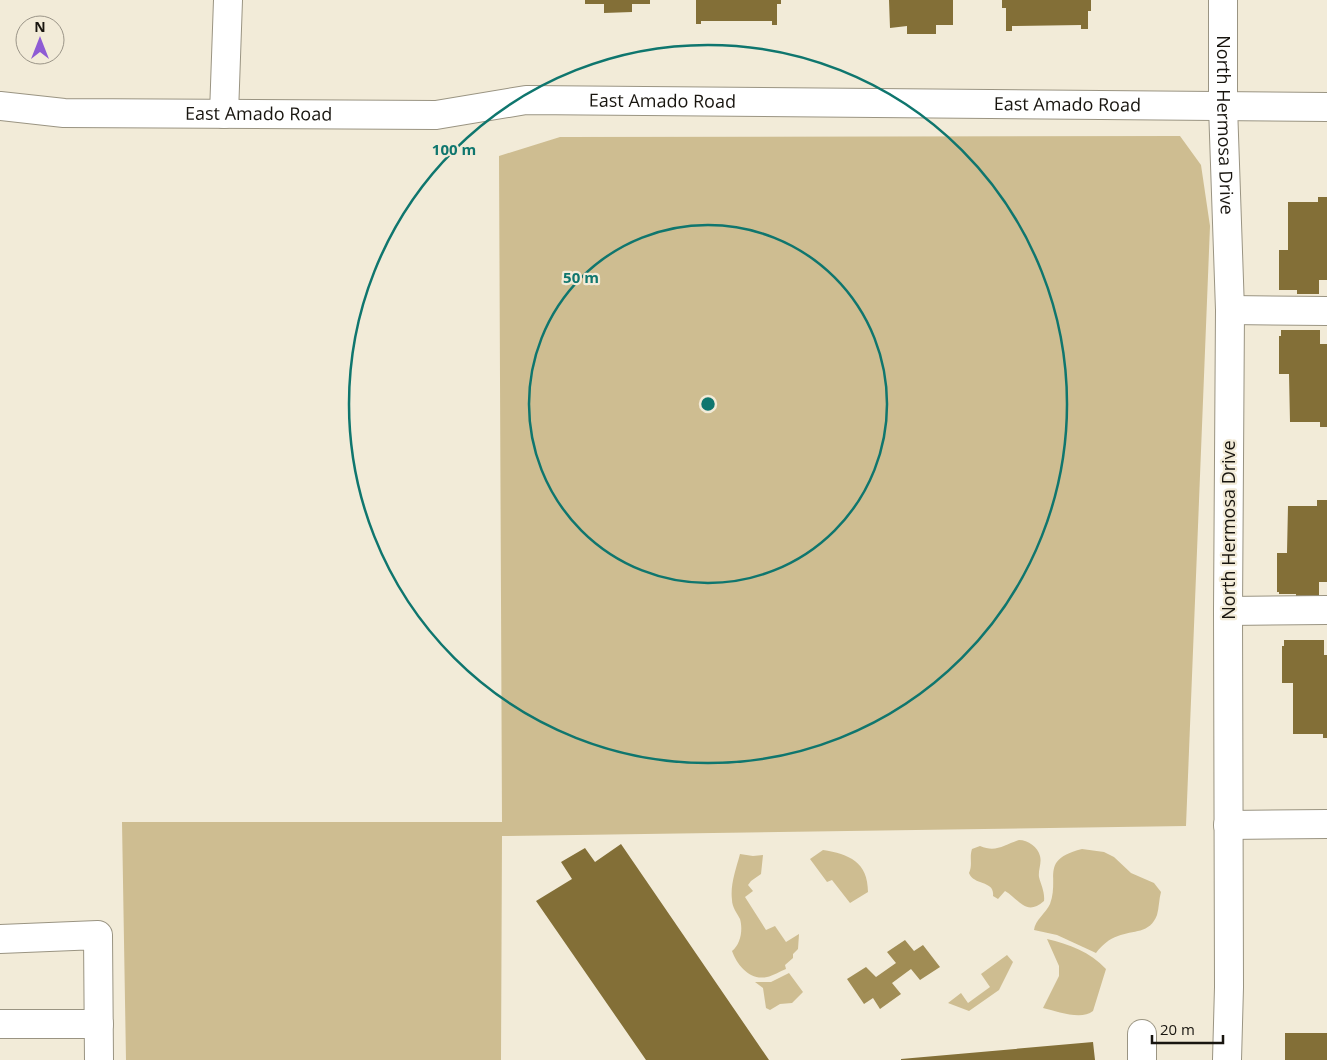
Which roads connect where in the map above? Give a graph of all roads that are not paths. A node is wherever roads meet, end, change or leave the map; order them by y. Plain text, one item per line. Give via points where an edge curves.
1 (228, 0) edge
2 (1223, 0) edge
3 (0, 106) edge
4 (1223, 106) junction
5 (1327, 107) edge
6 (224, 114) junction
7 (1230, 310) junction
8 (1327, 310) edge
9 (1327, 610) edge
10 (1228, 611) junction
11 (1228, 824) junction
12 (1327, 824) edge
13 (0, 939) edge
14 (0, 1024) edge
15 (99, 1024) junction
16 (99, 1060) edge
17 (1227, 1060) edge

1 - 6 street
2 - 4 street, North Hermosa Drive
3 - 6 street, East Amado Road via 64,113
4 - 5 street, East Amado Road
4 - 6 street, East Amado Road via 526,100 436,114
4 - 7 street, North Hermosa Drive
7 - 8 street
7 - 10 street, North Hermosa Drive
9 - 10 street
10 - 11 street, North Hermosa Drive
11 - 12 street
11 - 17 street, North Hermosa Drive
13 - 15 street via 98,935
14 - 15 street
15 - 16 street

